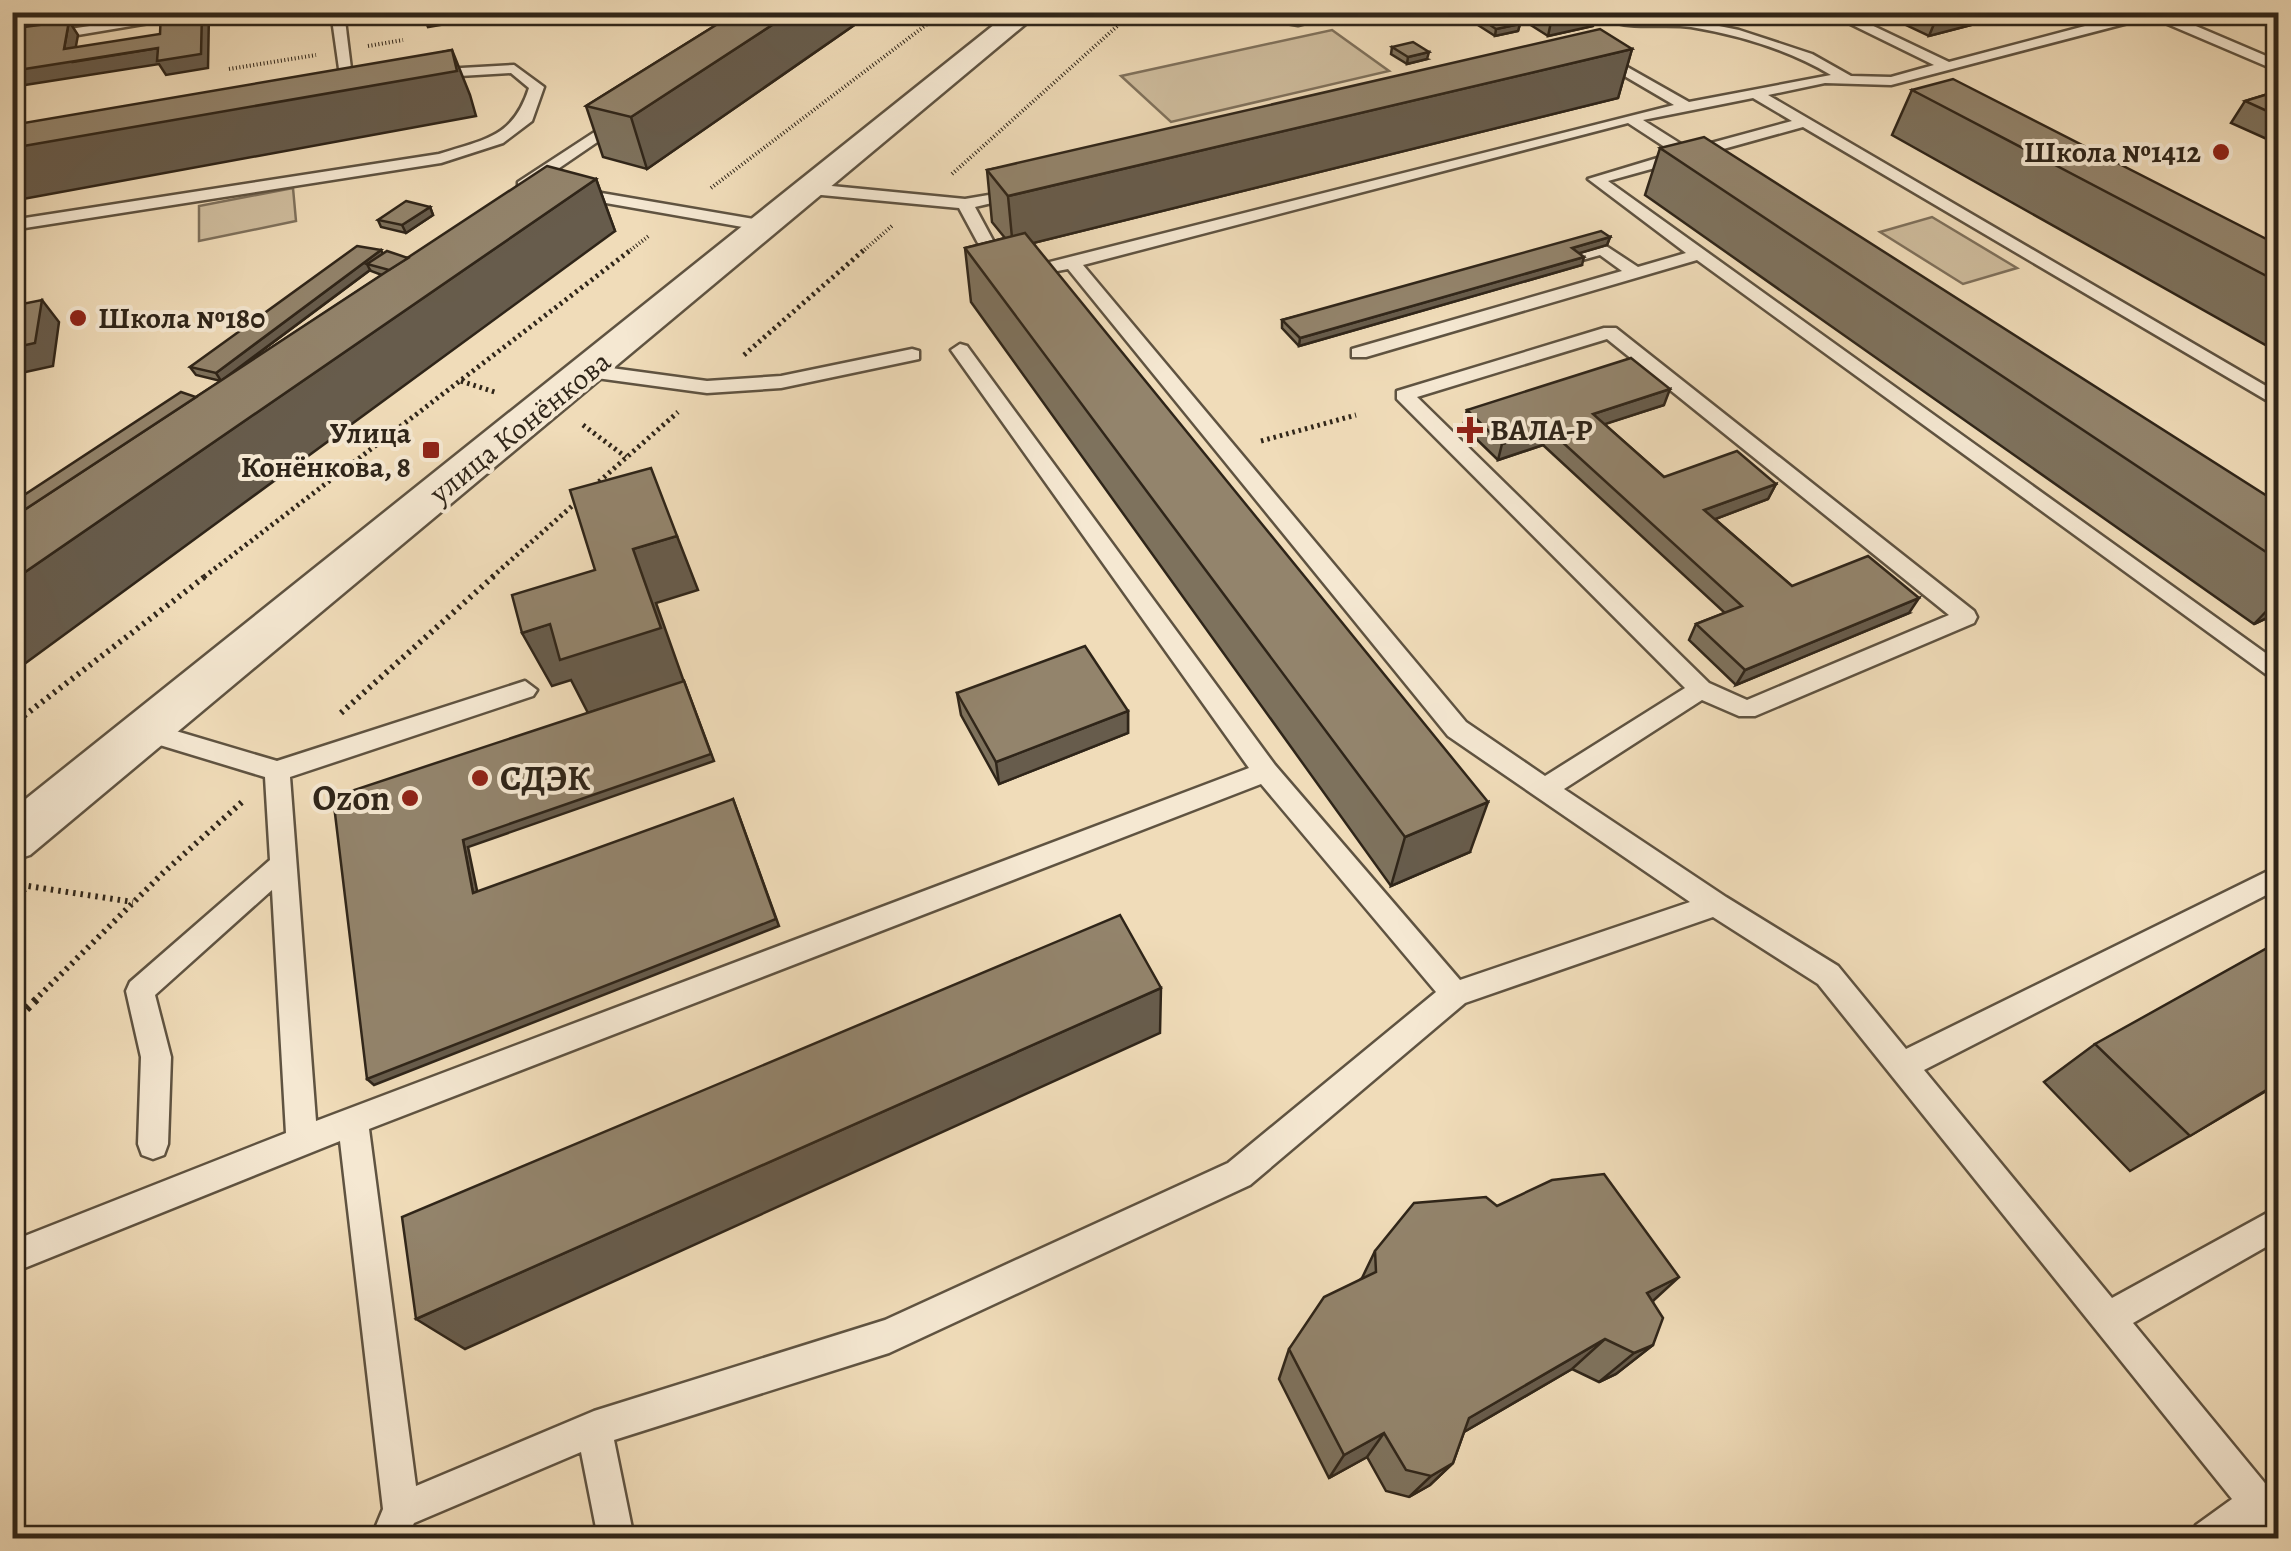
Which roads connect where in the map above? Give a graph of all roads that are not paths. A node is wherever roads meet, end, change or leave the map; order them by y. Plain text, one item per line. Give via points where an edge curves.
1 (337, 12) edge
2 (1027, 12) edge
3 (1229, 12) edge
4 (1343, 12) edge
5 (1598, 12) edge
6 (1871, 12) edge
7 (2154, 13) edge
8 (193, 14) edge
9 (1839, 16) edge
10 (12, 42) edge
11 (2278, 66) edge
12 (1950, 67) junction
13 (1568, 68) edge
14 (412, 76) edge
15 (1850, 80) junction
16 (1890, 81) junction
17 (1908, 90) edge
18 (330, 93) edge
19 (1755, 93) junction
20 (1688, 107) junction
21 (638, 110) edge
22 (1630, 118) junction
23 (1806, 122) junction
24 (1688, 154) junction
25 (1043, 186) edge
26 (811, 189) junction
27 (965, 204) junction
28 (12, 225) edge
29 (766, 226) junction
30 (1700, 254) junction
31 (1072, 262) junction
32 (1530, 270) edge
33 (1635, 273) junction
34 (960, 350) dead end
35 (1359, 353) dead end
36 (912, 356) dead end
37 (588, 371) junction
38 (2278, 401) edge
39 (2278, 674) edge
40 (1701, 689) junction
41 (525, 690) edge
42 (149, 732) junction
43 (276, 771) junction
44 (1266, 772) junction
45 (1544, 788) junction
46 (12, 840) edge
47 (283, 864) junction
48 (2278, 877) edge
49 (1716, 905) junction
50 (1455, 994) junction
51 (1904, 1065) junction
52 (353, 1122) junction
53 (302, 1142) junction
54 (153, 1144) dead end
55 (2278, 1223) edge
56 (12, 1257) edge
57 (2108, 1319) junction
58 (594, 1429) junction
59 (2268, 1515) edge
60 (395, 1524) edge
61 (616, 1538) edge
62 (2209, 1538) edge

1 - 18 lane via 357,88
2 - 26 street, улица Конёнкова
3 - 4 lane via 1298,21
5 - 15 lane via 1636,27 1670,21 1749,38
6 - 9 lane
7 - 11 lane
7 - 12 lane
8 - 10 lane
9 - 12 lane
12 - 16 lane
13 - 20 lane via 1606,59
14 - 28 lane via 514,69 537,87 527,118 498,140 441,158
15 - 16 lane
15 - 19 lane
16 - 17 lane
19 - 20 lane
19 - 23 lane
20 - 22 lane
21 - 29 lane via 521,194 683,210
22 - 24 lane
22 - 31 lane
23 - 24 lane
23 - 38 lane
24 - 30 lane via 1596,179
25 - 27 lane
26 - 27 lane
26 - 29 street, улица Конёнкова
27 - 31 lane via 1005,278
29 - 37 street, улица Конёнкова
30 - 33 lane
30 - 39 lane
31 - 45 lane via 1456,728
32 - 33 lane via 1603,249
33 - 35 lane
34 - 44 lane
36 - 37 lane via 780,382 707,387
37 - 42 street, улица Конёнкова
40 - 40 lane via 1746,710 1966,617 1610,332 1404,395
40 - 45 lane
41 - 43 lane
42 - 43 lane
42 - 46 street, улица Конёнкова
43 - 47 lane
44 - 50 lane
44 - 52 lane
45 - 49 lane
47 - 53 lane
47 - 54 lane via 140,990 156,1057
48 - 51 lane
49 - 50 lane
49 - 51 lane via 1828,974
50 - 58 lane via 1240,1174 889,1336
51 - 57 lane
52 - 53 lane
52 - 60 lane
53 - 56 lane
55 - 57 lane
57 - 59 lane
58 - 60 lane
58 - 61 lane
59 - 62 lane

